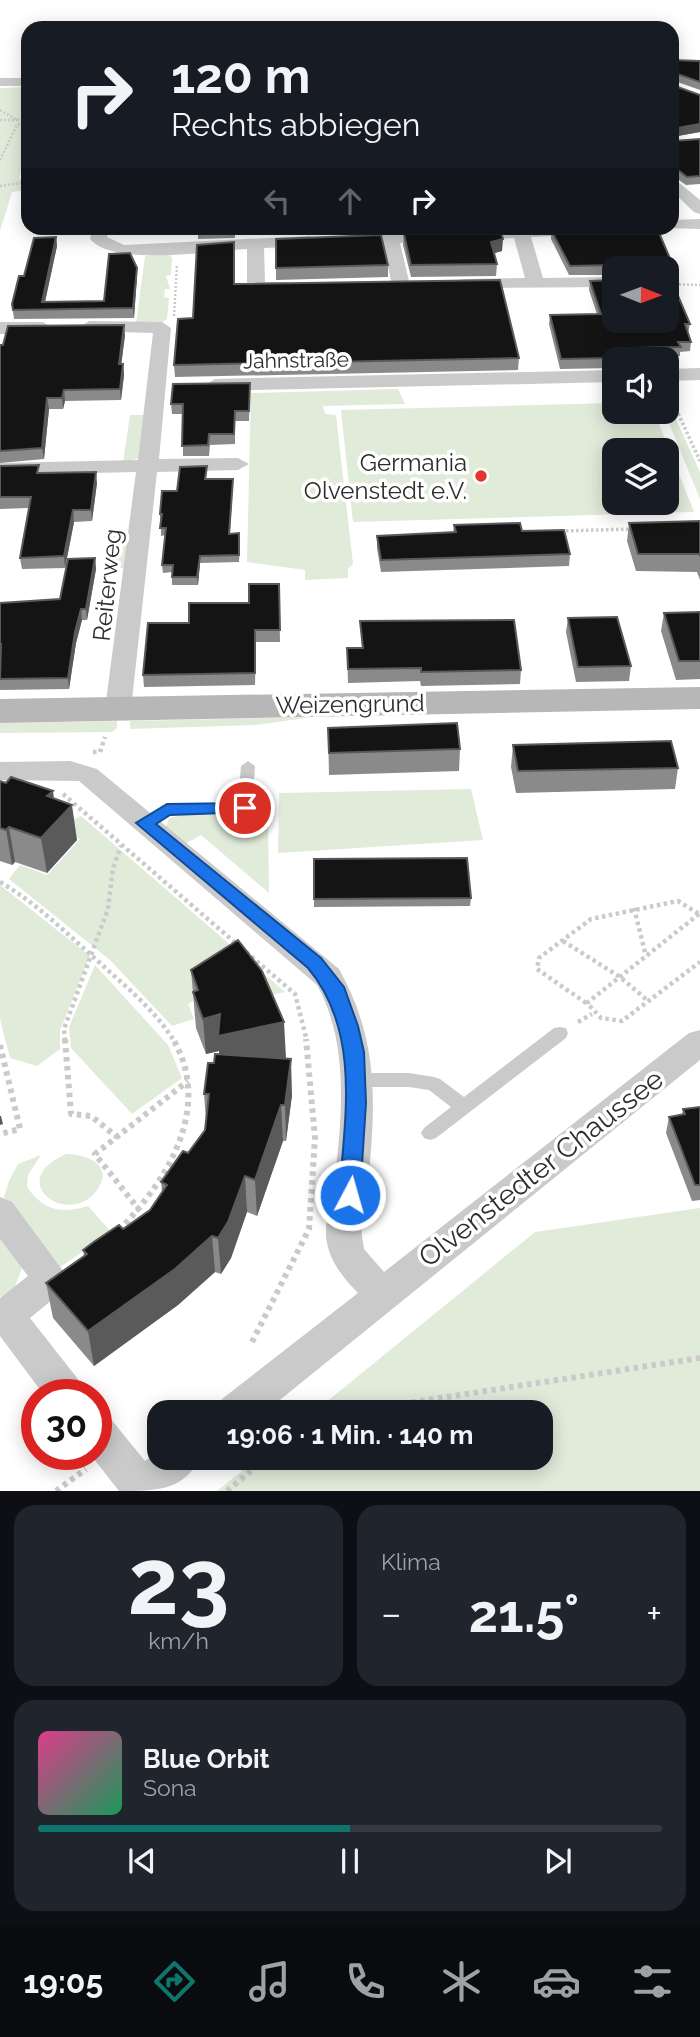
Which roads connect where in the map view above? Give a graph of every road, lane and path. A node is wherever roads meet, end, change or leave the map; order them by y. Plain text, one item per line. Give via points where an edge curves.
1 (0, 82) edge
2 (21, 82) edge
3 (0, 110) edge
4 (21, 118) edge
5 (0, 120) edge
6 (16, 120) junction
7 (21, 121) edge
8 (21, 124) edge
9 (0, 160) edge
10 (21, 183) edge
11 (0, 186) edge
12 (679, 188) edge
13 (700, 209) edge
14 (700, 224) edge
15 (679, 225) edge
16 (99, 235) edge
17 (301, 235) edge
18 (327, 235) edge
19 (428, 235) edge
20 (522, 235) edge
21 (390, 238) junction
22 (255, 244) junction
23 (176, 248) junction
24 (602, 282) edge
25 (536, 284) junction
26 (679, 284) edge
27 (402, 285) edge
28 (442, 285) edge
29 (700, 285) edge
30 (309, 287) edge
31 (0, 328) edge
32 (162, 328) junction
33 (679, 374) edge
34 (700, 374) edge
35 (602, 376) edge
36 (158, 386) junction
37 (679, 415) edge
38 (700, 461) edge
39 (238, 464) dead end
40 (147, 465) junction
41 (0, 469) edge
42 (645, 529) edge
43 (549, 531) edge
44 (700, 698) edge
45 (118, 709) junction
46 (0, 711) edge
47 (248, 766) dead end
48 (37, 770) junction
49 (0, 771) edge
50 (79, 810) junction
51 (70, 814) dead end
52 (145, 823) junction
53 (121, 846) junction
54 (0, 881) edge
55 (634, 908) junction
56 (699, 914) edge
57 (563, 941) junction
58 (93, 956) junction
59 (646, 956) junction
60 (700, 962) edge
61 (620, 977) junction
62 (647, 1000) junction
63 (587, 1003) junction
64 (560, 1033) dead end
65 (700, 1042) edge
66 (0, 1045) edge
67 (356, 1080) junction
68 (189, 1081) junction
69 (464, 1107) junction
70 (430, 1133) dead end
71 (0, 1134) edge
72 (117, 1137) junction
73 (140, 1211) junction
74 (0, 1212) edge
75 (114, 1235) edge
76 (382, 1294) junction
77 (253, 1342) dead end
78 (700, 1358) edge
79 (56, 1379) edge
80 (251, 1400) edge
81 (427, 1400) edge
82 (112, 1452) edge
83 (165, 1470) edge
84 (252, 1470) edge
85 (140, 1490) edge
86 (227, 1491) edge

1 - 2 street
3 - 6 path
4 - 6 path
5 - 6 path
6 - 7 path
8 - 9 path
10 - 11 path
12 - 13 street
14 - 15 street
16 - 23 street via 109,246 124,250
17 - 22 street
18 - 21 street
19 - 21 street
20 - 25 street
21 - 27 street
22 - 23 street
22 - 30 street via 256,288
23 - 32 path via 173,320
24 - 25 street
25 - 28 street
26 - 29 path
31 - 32 street
32 - 36 street
33 - 34 street
35 - 36 street, Jahnstraße
36 - 40 street, Reiterweg
37 - 38 path
39 - 40 street
40 - 41 street
40 - 45 street, Reiterweg
42 - 43 path
44 - 45 main road, Weizengrund
45 - 46 main road, Weizengrund
47 - 52 lane via 245,808 167,809
48 - 49 street
48 - 50 path
48 - 52 street via 85,774
50 - 51 path
50 - 53 path
52 - 67 street via 328,977 340,996 349,1026
53 - 58 path
53 - 77 path via 295,994 306,1034 315,1138 309,1228
54 - 58 path via 25,896
55 - 56 path via 678,901
55 - 57 path via 591,919
55 - 59 path
56 - 59 path
57 - 61 path
57 - 63 path via 539,958 537,969
58 - 68 path via 167,1033
58 - 72 path via 64,1030 71,1114 91,1116
59 - 61 path
60 - 62 path
61 - 62 path
61 - 63 path
62 - 63 path via 622,1021 592,1014
64 - 69 lane
65 - 76 street, Olvenstedter Chaussee
66 - 71 path via 20,1129
67 - 69 lane via 434,1084
67 - 76 street via 355,1144 344,1239 353,1263
68 - 72 path
68 - 73 path via 188,1104 173,1161
69 - 70 lane
72 - 73 path via 95,1154
73 - 75 path
74 - 79 street via 51,1279 6,1315
76 - 80 street, Olvenstedter Chaussee
78 - 81 path
82 - 85 street
83 - 85 street
84 - 86 path

